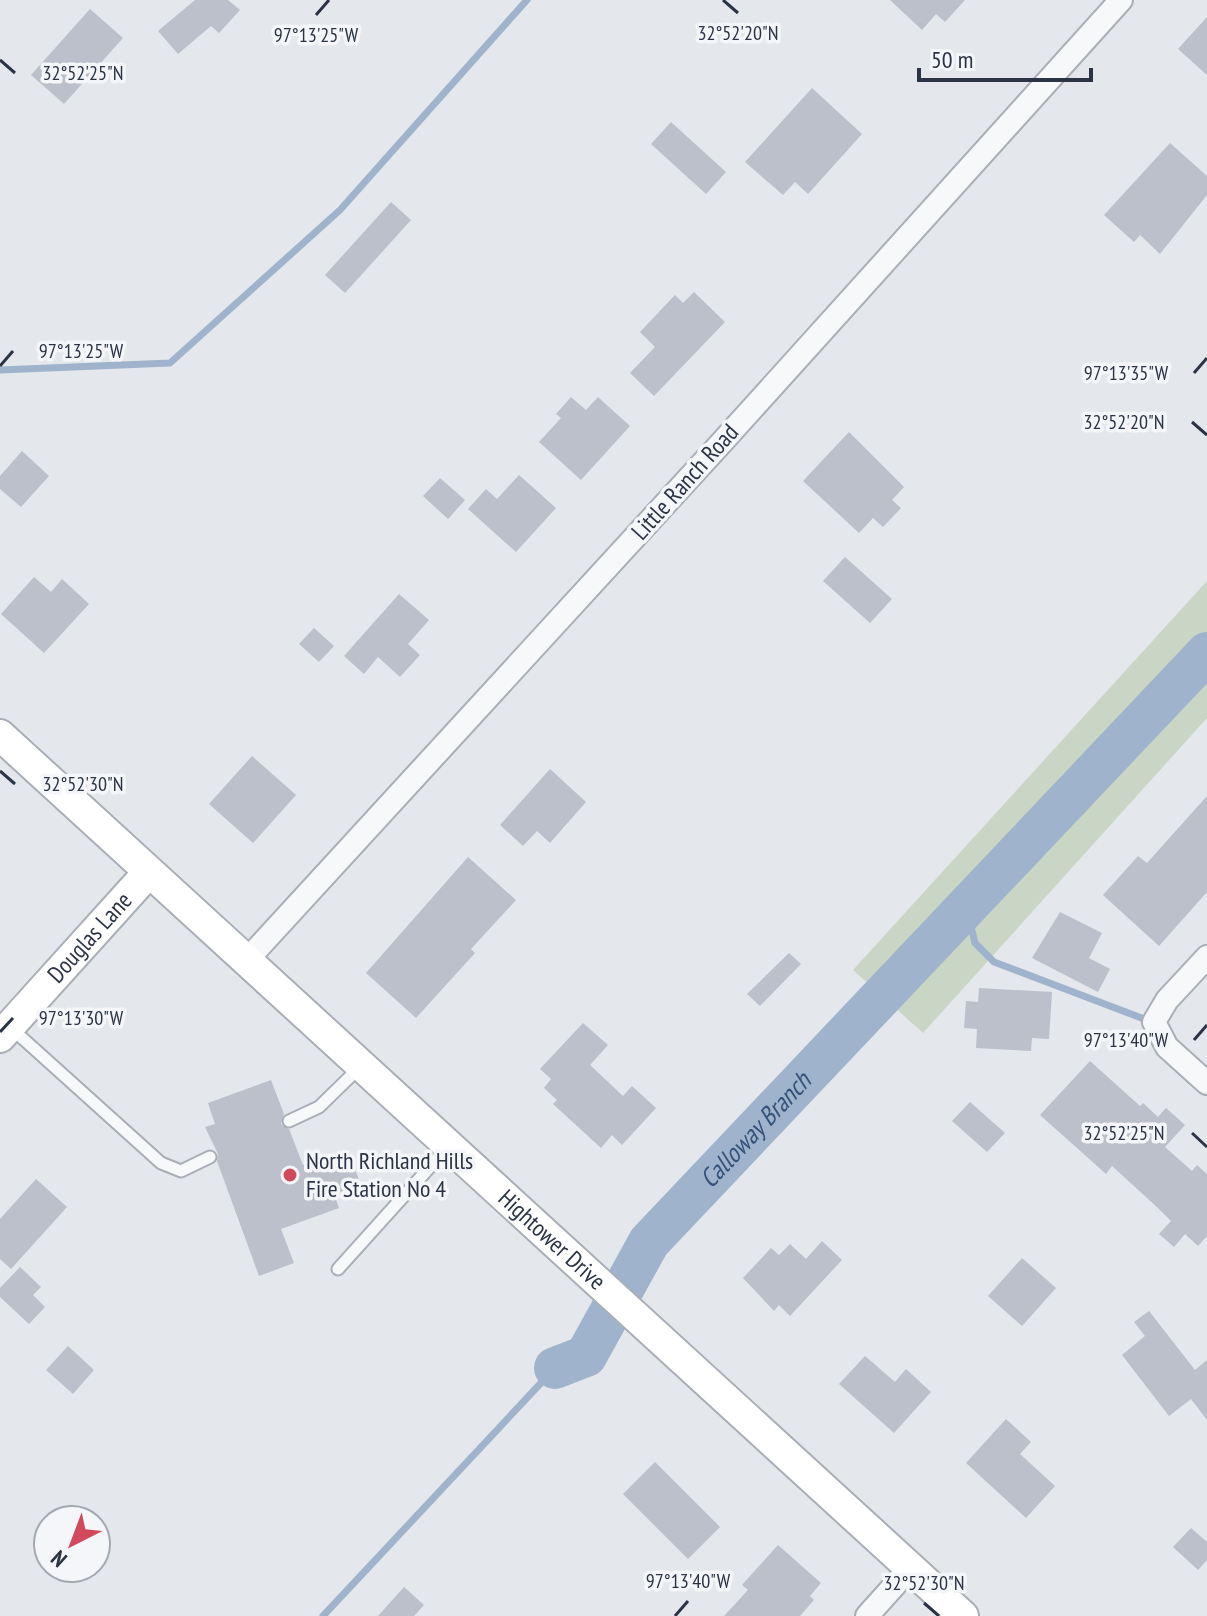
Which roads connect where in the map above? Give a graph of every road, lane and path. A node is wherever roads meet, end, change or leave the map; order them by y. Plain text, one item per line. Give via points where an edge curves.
1 (1121, 0) edge
2 (0, 735) edge
3 (148, 873) junction
4 (1207, 957) edge
5 (246, 961) junction
6 (5, 1032) edge
7 (361, 1067) junction
8 (1207, 1083) edge
9 (289, 1121) dead end
10 (448, 1146) junction
11 (210, 1157) dead end
12 (338, 1269) dead end
13 (910, 1568) junction
14 (867, 1616) edge
15 (963, 1616) edge

1 - 5 street, Little Ranch Road
2 - 3 street, Hightower Drive
3 - 5 street, Hightower Drive
3 - 6 street, Douglas Lane
4 - 8 street via 1154,1022 1167,1047
5 - 7 street, Hightower Drive
6 - 11 lane via 161,1163 181,1171
7 - 9 lane via 319,1107
7 - 10 street, Hightower Drive
10 - 12 lane
10 - 13 street, Hightower Drive
13 - 14 street
13 - 15 street, Hightower Drive

